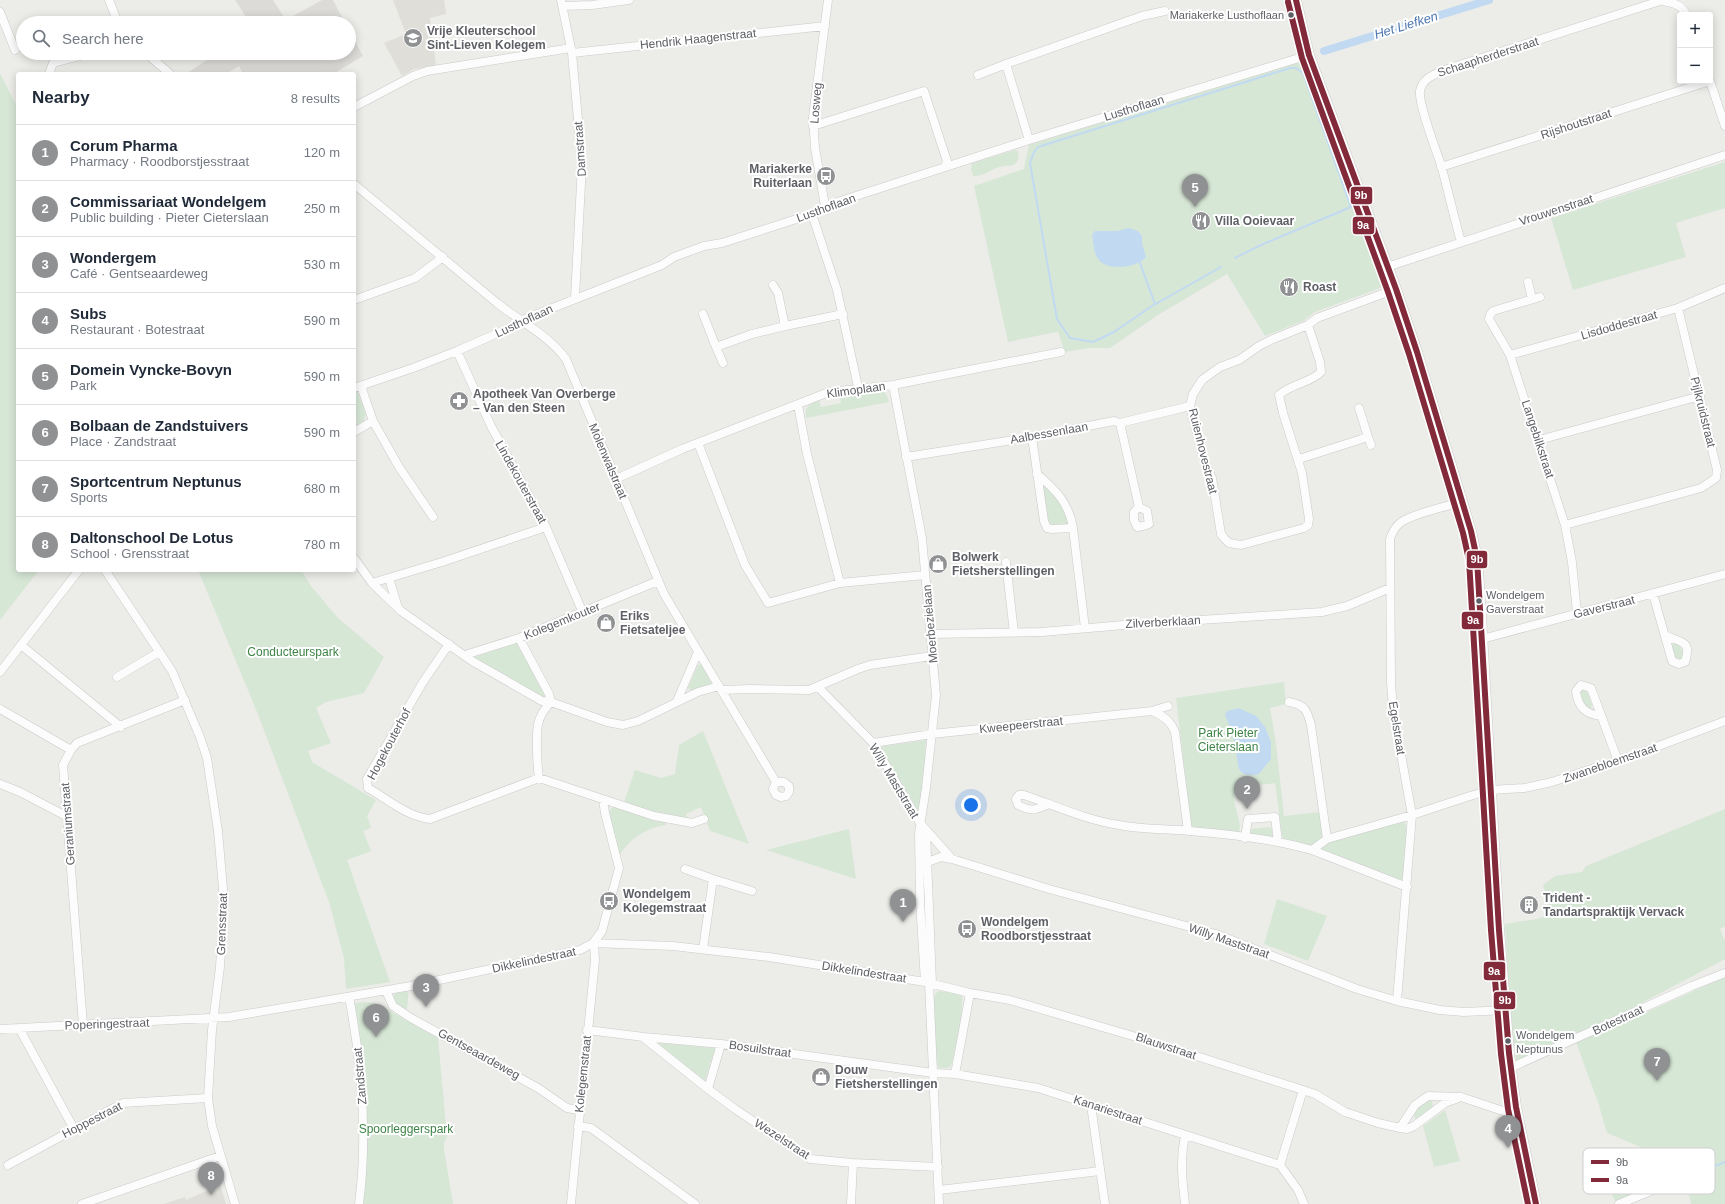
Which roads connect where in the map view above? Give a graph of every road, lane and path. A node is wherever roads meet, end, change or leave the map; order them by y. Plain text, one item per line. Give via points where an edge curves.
1 (109, 0) edge
2 (629, 0) edge
3 (828, 0) edge
4 (1296, 0) edge
5 (562, 3) edge
6 (1165, 11) dead end
7 (0, 12) edge
8 (1686, 12) edge
9 (115, 16) edge
10 (825, 26) junction
11 (15, 50) dead end
12 (572, 51) junction
13 (1309, 55) junction
14 (65, 60) edge
15 (154, 60) edge
16 (1006, 64) junction
17 (50, 72) edge
18 (168, 72) edge
19 (978, 75) dead end
20 (1701, 84) edge
21 (1711, 84) edge
22 (356, 106) edge
23 (813, 126) junction
24 (1725, 126) edge
25 (1029, 140) junction
26 (1725, 155) edge
27 (944, 167) junction
28 (1441, 167) junction
29 (356, 186) edge
30 (826, 206) junction
31 (812, 214) junction
32 (1461, 242) junction
33 (443, 257) junction
34 (1387, 267) junction
35 (1528, 282) dead end
36 (773, 285) dead end
37 (1396, 288) junction
38 (1725, 288) edge
39 (575, 298) junction
40 (356, 299) edge
41 (1678, 308) junction
42 (703, 314) dead end
43 (843, 314) junction
44 (522, 320) junction
45 (1308, 325) junction
46 (785, 326) junction
47 (716, 346) junction
48 (457, 351) junction
49 (1061, 352) dead end
50 (1510, 355) junction
51 (723, 363) dead end
52 (893, 385) junction
53 (358, 387) edge
54 (858, 387) junction
55 (1700, 396) junction
56 (798, 405) junction
57 (1190, 406) junction
58 (1359, 408) dead end
59 (374, 421) junction
60 (1120, 423) junction
61 (356, 431) edge
62 (1032, 437) junction
63 (1539, 440) junction
64 (698, 443) junction
65 (906, 457) junction
66 (1299, 460) junction
67 (1037, 474) junction
68 (616, 479) junction
69 (1462, 502) junction
70 (1139, 507) dead end
71 (433, 517) dead end
72 (1565, 525) junction
73 (546, 527) junction
74 (1073, 528) junction
75 (356, 561) edge
76 (1006, 562) dead end
77 (76, 572) edge
78 (106, 572) edge
79 (1725, 574) edge
80 (925, 575) junction
81 (389, 578) junction
82 (658, 581) junction
83 (372, 582) junction
84 (840, 583) junction
85 (1390, 588) junction
86 (1653, 594) junction
87 (398, 608) junction
88 (583, 613) junction
89 (1577, 613) junction
90 (1085, 628) junction
91 (1014, 633) junction
92 (930, 634) junction
93 (1665, 635) dead end
94 (519, 638) junction
95 (1482, 639) junction
96 (449, 644) junction
97 (21, 645) junction
98 (159, 652) junction
99 (698, 652) junction
100 (465, 655) junction
101 (932, 656) junction
102 (0, 672) edge
103 (118, 678) dead end
104 (818, 687) junction
105 (721, 688) junction
106 (186, 700) junction
107 (677, 701) junction
108 (551, 702) junction
109 (1289, 702) dead end
110 (1168, 706) dead end
111 (0, 709) edge
112 (1152, 711) junction
113 (1601, 716) dead end
114 (1725, 720) edge
115 (121, 726) junction
116 (932, 734) junction
117 (873, 743) junction
118 (71, 750) junction
119 (1618, 760) junction
120 (539, 778) junction
121 (776, 782) dead end
122 (0, 784) edge
123 (1491, 790) junction
124 (603, 800) junction
125 (1049, 804) dead end
126 (1412, 815) junction
127 (68, 817) junction
128 (704, 819) dead end
129 (920, 824) junction
130 (1188, 831) junction
131 (926, 832) junction
132 (1244, 838) junction
133 (1327, 839) junction
134 (1278, 842) junction
135 (1312, 850) junction
136 (952, 859) junction
137 (923, 863) junction
138 (685, 869) dead end
139 (713, 878) junction
140 (1407, 887) junction
141 (752, 891) dead end
142 (593, 943) junction
143 (703, 949) junction
144 (1725, 973) edge
145 (929, 983) junction
146 (386, 991) junction
147 (970, 993) junction
148 (349, 997) junction
149 (1396, 1001) junction
150 (1506, 1010) junction
151 (213, 1019) junction
152 (83, 1025) junction
153 (19, 1028) junction
154 (0, 1029) edge
155 (587, 1030) junction
156 (644, 1037) junction
157 (721, 1044) junction
158 (1510, 1068) junction
159 (933, 1073) junction
160 (955, 1074) junction
161 (708, 1089) junction
162 (1303, 1090) junction
163 (208, 1098) junction
164 (1461, 1098) junction
165 (1091, 1105) junction
166 (1516, 1109) junction
167 (579, 1110) junction
168 (578, 1126) junction
169 (1400, 1128) junction
170 (74, 1129) junction
171 (1185, 1135) junction
172 (220, 1156) junction
173 (853, 1163) junction
174 (8, 1165) dead end
175 (1280, 1165) junction
176 (938, 1167) junction
177 (1100, 1171) junction
178 (939, 1190) junction
179 (1644, 1194) edge
180 (82, 1204) edge
181 (235, 1204) edge
182 (359, 1204) edge
183 (571, 1204) edge
184 (695, 1204) edge
185 (851, 1204) edge
186 (939, 1204) edge
187 (1105, 1204) edge
188 (1185, 1204) edge
189 (1304, 1204) edge
190 (1536, 1204) edge
191 (1619, 1204) edge

1 - 9 street
2 - 5 street via 592,5
3 - 10 street, Losweg
4 - 13 street
5 - 12 street, Damstraat
6 - 16 street via 1142,16
7 - 11 street
8 - 28 street, Schaapherderstraat via 1673,2 1660,1 1430,76 1420,92 1422,107
10 - 12 street, Hendrik Haagenstraat
10 - 23 street, Losweg
12 - 22 street, Hendrik Haagenstraat via 427,71
12 - 39 street, Damstraat via 582,164
13 - 25 street, Lusthoflaan
13 - 34 street
14 - 17 street via 53,63
15 - 18 street
16 - 19 street
16 - 25 street
20 - 28 street, Rijshoutstraat
21 - 24 street
23 - 27 street via 924,91 947,161
23 - 30 street, Losweg
25 - 27 street, Lusthoflaan
26 - 32 street, Vrouwenstraat
27 - 30 street, Lusthoflaan
28 - 32 street, Schaapherderstraat
29 - 33 street, Molenwalstraat
30 - 31 street, Lusthoflaan
31 - 39 street, Lusthoflaan via 722,243 704,246 613,285
31 - 43 street
32 - 34 street, Vrouwenstraat
33 - 40 street via 415,278
33 - 44 street, Molenwalstraat via 497,303
34 - 37 street
35 - 50 street, Langebilkstraat via 1536,298 1493,311 1489,319
36 - 46 street via 778,293
37 - 45 street, Ruienhovestraat via 1317,318
37 - 69 street
38 - 41 street, Lisdoddestraat
39 - 44 street, Lusthoflaan
41 - 50 street, Lisdoddestraat
41 - 55 street, Pijlkruidstraat
42 - 47 street
43 - 46 street
43 - 54 street
44 - 48 street, Lusthoflaan
44 - 68 street, Molenwalstraat via 559,349 566,360
45 - 57 street, Ruienhovestraat via 1273,339 1238,360 1220,367 1202,380 1193,394
45 - 66 street, Ruienhovestraat via 1321,372 1316,377 1286,388 1279,395
46 - 47 street
47 - 51 street
48 - 53 street, Lusthoflaan
48 - 73 street, Lindekouterstraat via 491,426
49 - 52 street, Klimoplaan
50 - 63 street, Langebilkstraat
52 - 54 street, Klimoplaan
52 - 65 street, Moerbezielaan
53 - 59 street
54 - 56 street, Klimoplaan via 829,392
55 - 63 street
55 - 72 street, Pijlkruidstraat via 1717,470 1716,478 1701,488
56 - 64 street, Klimoplaan
56 - 84 street via 807,454
57 - 60 street, Aalbessenlaan
57 - 66 street, Ruienhovestraat via 1204,460 1212,478 1221,534 1230,543 1241,545 1300,530 1308,525 1309,512
58 - 66 street via 1370,441
59 - 61 street
59 - 71 street via 399,467
60 - 62 street, Aalbessenlaan via 1114,421
60 - 70 street
62 - 65 street, Aalbessenlaan
62 - 67 street
63 - 72 street, Langebilkstraat
64 - 68 street, Klimoplaan
64 - 84 street via 745,565 768,603
65 - 80 street, Moerbezielaan via 922,538
67 - 74 street via 1062,498
67 - 74 street via 1047,528
68 - 82 street, Molenwalstraat
69 - 85 street, Egelstraat via 1400,522 1390,539
69 - 95 street via 1477,559
72 - 89 street, Langebilkstraat
73 - 81 street
73 - 88 street, Lindekouterstraat
74 - 90 street
75 - 83 street
76 - 91 street
77 - 97 street
78 - 98 street, Grensstraat
79 - 86 street, Gaverstraat
80 - 84 street
80 - 92 street, Moerbezielaan
81 - 83 street
81 - 87 street
82 - 88 street, Kolegemkouter
82 - 99 street, Molenwalstraat
83 - 87 street
85 - 90 street, Zilverberklaan via 1347,606 1322,612
85 - 126 street, Egelstraat via 1391,682
86 - 89 street, Gaverstraat
86 - 93 street
87 - 96 street
88 - 94 street, Kolegemkouter
89 - 95 street, Gaverstraat
90 - 91 street, Zilverberklaan
91 - 92 street, Zilverberklaan
92 - 101 street, Moerbezielaan
94 - 100 street, Kolegemkouter
94 - 108 street
95 - 123 street
96 - 100 street
96 - 120 street, Hogekouterhof via 423,682 367,779 368,788 402,809 421,818 430,819
97 - 102 street
97 - 115 street
98 - 103 street
98 - 106 street, Grensstraat via 172,671
99 - 105 street, Molenwalstraat
99 - 107 street
100 - 108 street via 542,701
101 - 104 street via 864,667
101 - 116 street, Moerbezielaan via 936,695
104 - 105 street via 809,690
104 - 117 street, Willy Maststraat
105 - 107 street via 698,692
105 - 121 street, Molenwalstraat
106 - 115 street
106 - 151 street, Grensstraat via 207,758 221,860 224,900 218,991
107 - 108 street via 638,721 623,725 607,722
108 - 120 street via 544,709 538,724
109 - 133 street via 1300,704 1308,713
110 - 112 street, Kweepeerstraat
111 - 118 street
112 - 116 street, Kweepeerstraat
112 - 130 street via 1166,718 1175,732
113 - 119 street
114 - 119 street, Zwanebloemstraat
115 - 118 street via 77,743
116 - 117 street, Kweepeerstraat
116 - 129 street, Moerbezielaan
117 - 129 street, Willy Maststraat
118 - 127 street, Geraniumstraat via 63,765
119 - 123 street, Zwanebloemstraat via 1552,782 1524,788
120 - 124 street
122 - 127 street
123 - 126 street, Zwanebloemstraat
123 - 150 street
124 - 128 street via 692,823
124 - 142 street via 619,868 603,927
125 - 130 street via 1120,826
126 - 133 street, Zwanebloemstraat
126 - 140 street, Egelstraat
127 - 152 street, Geraniumstraat
129 - 131 street, Willy Maststraat
129 - 137 street, Moerbezielaan
130 - 132 street
131 - 136 street, Willy Maststraat
131 - 137 street
132 - 134 street
132 - 134 street via 1248,819 1274,817
133 - 135 street
134 - 135 street
135 - 140 street
136 - 137 street, Willy Maststraat via 941,857
136 - 149 street, Willy Maststraat via 1049,889 1216,934 1357,989
137 - 145 street
138 - 139 street
139 - 141 street
139 - 143 street
140 - 149 street, Egelstraat
142 - 143 street, Dikkelindestraat
142 - 146 street, Dikkelindestraat via 568,954
142 - 155 street, Kolegemstraat via 595,960
143 - 145 street, Dikkelindestraat
144 - 158 street, Botestraat
145 - 147 street, Blauwstraat
145 - 159 street
146 - 148 street, Dikkelindestraat
146 - 167 street, Gentseaardeweg via 393,1006 411,1018 538,1088 567,1108
147 - 160 street
147 - 162 street, Blauwstraat via 1010,1000
148 - 151 street, Dikkelindestraat
148 - 182 street, Zandstraat via 361,1075 363,1107 363,1161
149 - 150 street, Willy Maststraat via 1464,1012
150 - 158 street
151 - 152 street, Poperingestraat
151 - 163 street, Grensstraat
152 - 153 street, Poperingestraat
153 - 154 street, Poperingestraat
153 - 170 street
155 - 156 street, Bosuilstraat
155 - 167 street, Kolegemstraat
156 - 157 street, Bosuilstraat
156 - 161 street, Wezelstraat
157 - 159 street, Bosuilstraat
157 - 161 street
158 - 166 street
159 - 160 street, Kanariestraat
159 - 176 street
160 - 165 street, Kanariestraat via 1038,1088
161 - 173 street, Wezelstraat via 810,1159
162 - 169 street, Blauwstraat via 1315,1094 1345,1112
162 - 175 street
163 - 170 street, Hoppestraat via 123,1103
163 - 172 street, Grensstraat
164 - 166 street via 1503,1111
164 - 169 street, Blauwstraat via 1445,1103 1414,1126
164 - 169 street via 1431,1095 1424,1097 1415,1105
165 - 171 street, Kanariestraat
165 - 177 street
166 - 190 street
167 - 168 street, Kolegemstraat
168 - 183 street, Kolegemstraat
168 - 184 street via 591,1128
170 - 174 street, Hoppestraat
171 - 175 street, Kanariestraat
171 - 188 street via 1181,1153
172 - 180 street
172 - 181 street, Grensstraat
173 - 176 street, Wezelstraat
173 - 185 street
175 - 189 street via 1298,1190
176 - 178 street
177 - 178 street
177 - 187 street
178 - 186 street
179 - 191 street

